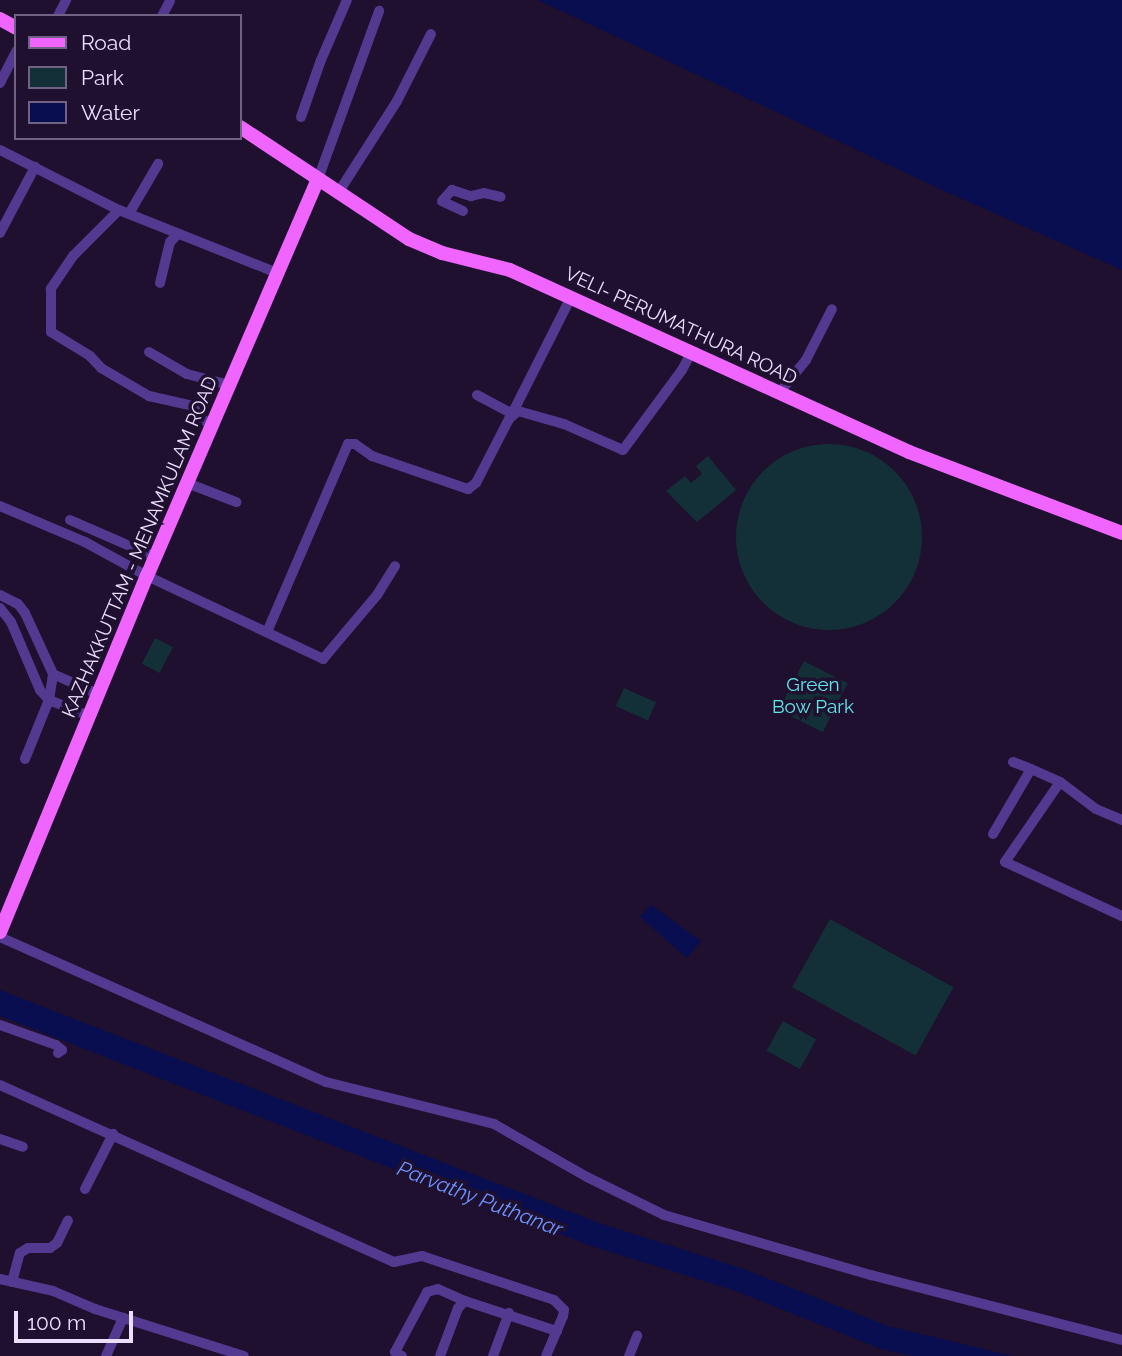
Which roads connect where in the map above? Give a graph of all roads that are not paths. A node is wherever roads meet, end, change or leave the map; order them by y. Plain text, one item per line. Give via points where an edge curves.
1 (347, 0) edge
2 (379, 11) dead end
3 (431, 34) dead end
4 (14, 55) edge
5 (0, 83) edge
6 (301, 117) dead end
7 (242, 128) edge
8 (1, 152) edge
9 (158, 164) dead end
10 (35, 167) junction
11 (318, 179) junction
12 (338, 193) junction
13 (501, 197) dead end
14 (124, 211) junction
15 (463, 211) dead end
16 (0, 233) edge
17 (177, 235) junction
18 (277, 273) junction
19 (160, 283) dead end
20 (571, 296) junction
21 (832, 309) dead end
22 (149, 352) dead end
23 (691, 353) junction
24 (229, 385) junction
25 (779, 393) junction
26 (477, 395) dead end
27 (512, 414) junction
28 (212, 426) junction
29 (187, 483) junction
30 (236, 502) dead end
31 (0, 506) edge
32 (70, 520) dead end
33 (1122, 533) edge
34 (155, 557) junction
35 (395, 566) dead end
36 (146, 576) junction
37 (0, 595) edge
38 (0, 608) edge
39 (267, 632) junction
40 (53, 674) junction
41 (100, 695) junction
42 (49, 700) junction
43 (89, 716) junction
44 (25, 759) dead end
45 (1013, 762) dead end
46 (1031, 769) junction
47 (1059, 782) junction
48 (1122, 820) edge
49 (993, 834) dead end
50 (1122, 916) edge
51 (0, 932) edge
52 (0, 937) edge
53 (0, 1025) edge
54 (58, 1053) dead end
55 (0, 1085) edge
56 (113, 1134) junction
57 (0, 1139) edge
58 (23, 1147) dead end
59 (85, 1189) dead end
60 (68, 1220) dead end
61 (6, 1280) edge
62 (465, 1301) junction
63 (509, 1313) junction
64 (123, 1318) junction
65 (557, 1331) junction
66 (637, 1336) dead end
67 (1122, 1340) edge
68 (240, 1355) edge
69 (106, 1356) edge
70 (402, 1356) edge
71 (440, 1356) edge
72 (493, 1356) edge
73 (546, 1356) edge
74 (629, 1356) edge

1 - 6 street
2 - 11 street
3 - 12 street via 397,101
4 - 5 street
7 - 11 main road, VELI- PERUMATHURA ROAD
8 - 10 street
9 - 14 street
10 - 14 street
10 - 16 street
11 - 12 main road, VELI- PERUMATHURA ROAD
11 - 18 main road, KAZHAKKUTTAM - MENAMKULAM ROAD
12 - 20 main road, VELI- PERUMATHURA ROAD via 409,239 442,253 510,270
13 - 15 street via 452,190 442,201
14 - 17 street
14 - 28 street via 73,256 51,289 51,332 149,396 193,406
17 - 18 street
17 - 19 street via 170,242
18 - 24 main road, KAZHAKKUTTAM - MENAMKULAM ROAD
20 - 23 main road, VELI- PERUMATHURA ROAD
20 - 27 street
21 - 25 street via 806,360
22 - 24 street via 187,374
23 - 25 main road, VELI- PERUMATHURA ROAD
23 - 27 street via 623,450 564,424 523,411
24 - 28 main road, KAZHAKKUTTAM - MENAMKULAM ROAD
25 - 33 main road, VELI- PERUMATHURA ROAD via 909,452
26 - 27 street
27 - 39 street via 476,483 468,489 372,456 355,444 345,446
28 - 29 main road, KAZHAKKUTTAM - MENAMKULAM ROAD
29 - 30 street
29 - 34 main road, KAZHAKKUTTAM - MENAMKULAM ROAD
31 - 36 street via 85,542
32 - 34 street
34 - 36 main road, KAZHAKKUTTAM - MENAMKULAM ROAD
35 - 39 street via 377,595 323,659
36 - 39 street
36 - 41 main road, KAZHAKKUTTAM - MENAMKULAM ROAD
37 - 40 street via 25,613
38 - 42 street
40 - 41 street
40 - 42 street
41 - 43 main road, KAZHAKKUTTAM - MENAMKULAM ROAD
42 - 43 street
42 - 44 street
43 - 51 main road, KAZHAKKUTTAM - MENAMKULAM ROAD
45 - 46 street
46 - 47 street
46 - 49 street
47 - 48 street via 1096,809
47 - 50 street via 1005,862
52 - 67 street via 326,1082 494,1124 664,1214 872,1275
53 - 54 street via 56,1045 62,1050
55 - 56 street
56 - 59 street
56 - 65 street via 394,1262 422,1256 554,1300 564,1310
57 - 58 street
60 - 61 street via 50,1248 28,1248 20,1253
61 - 64 street via 53,1291
62 - 63 street
62 - 70 street via 438,1289 426,1292 395,1352
62 - 71 street
63 - 65 street
63 - 72 street
64 - 68 street
64 - 69 street
65 - 73 street
66 - 74 street

